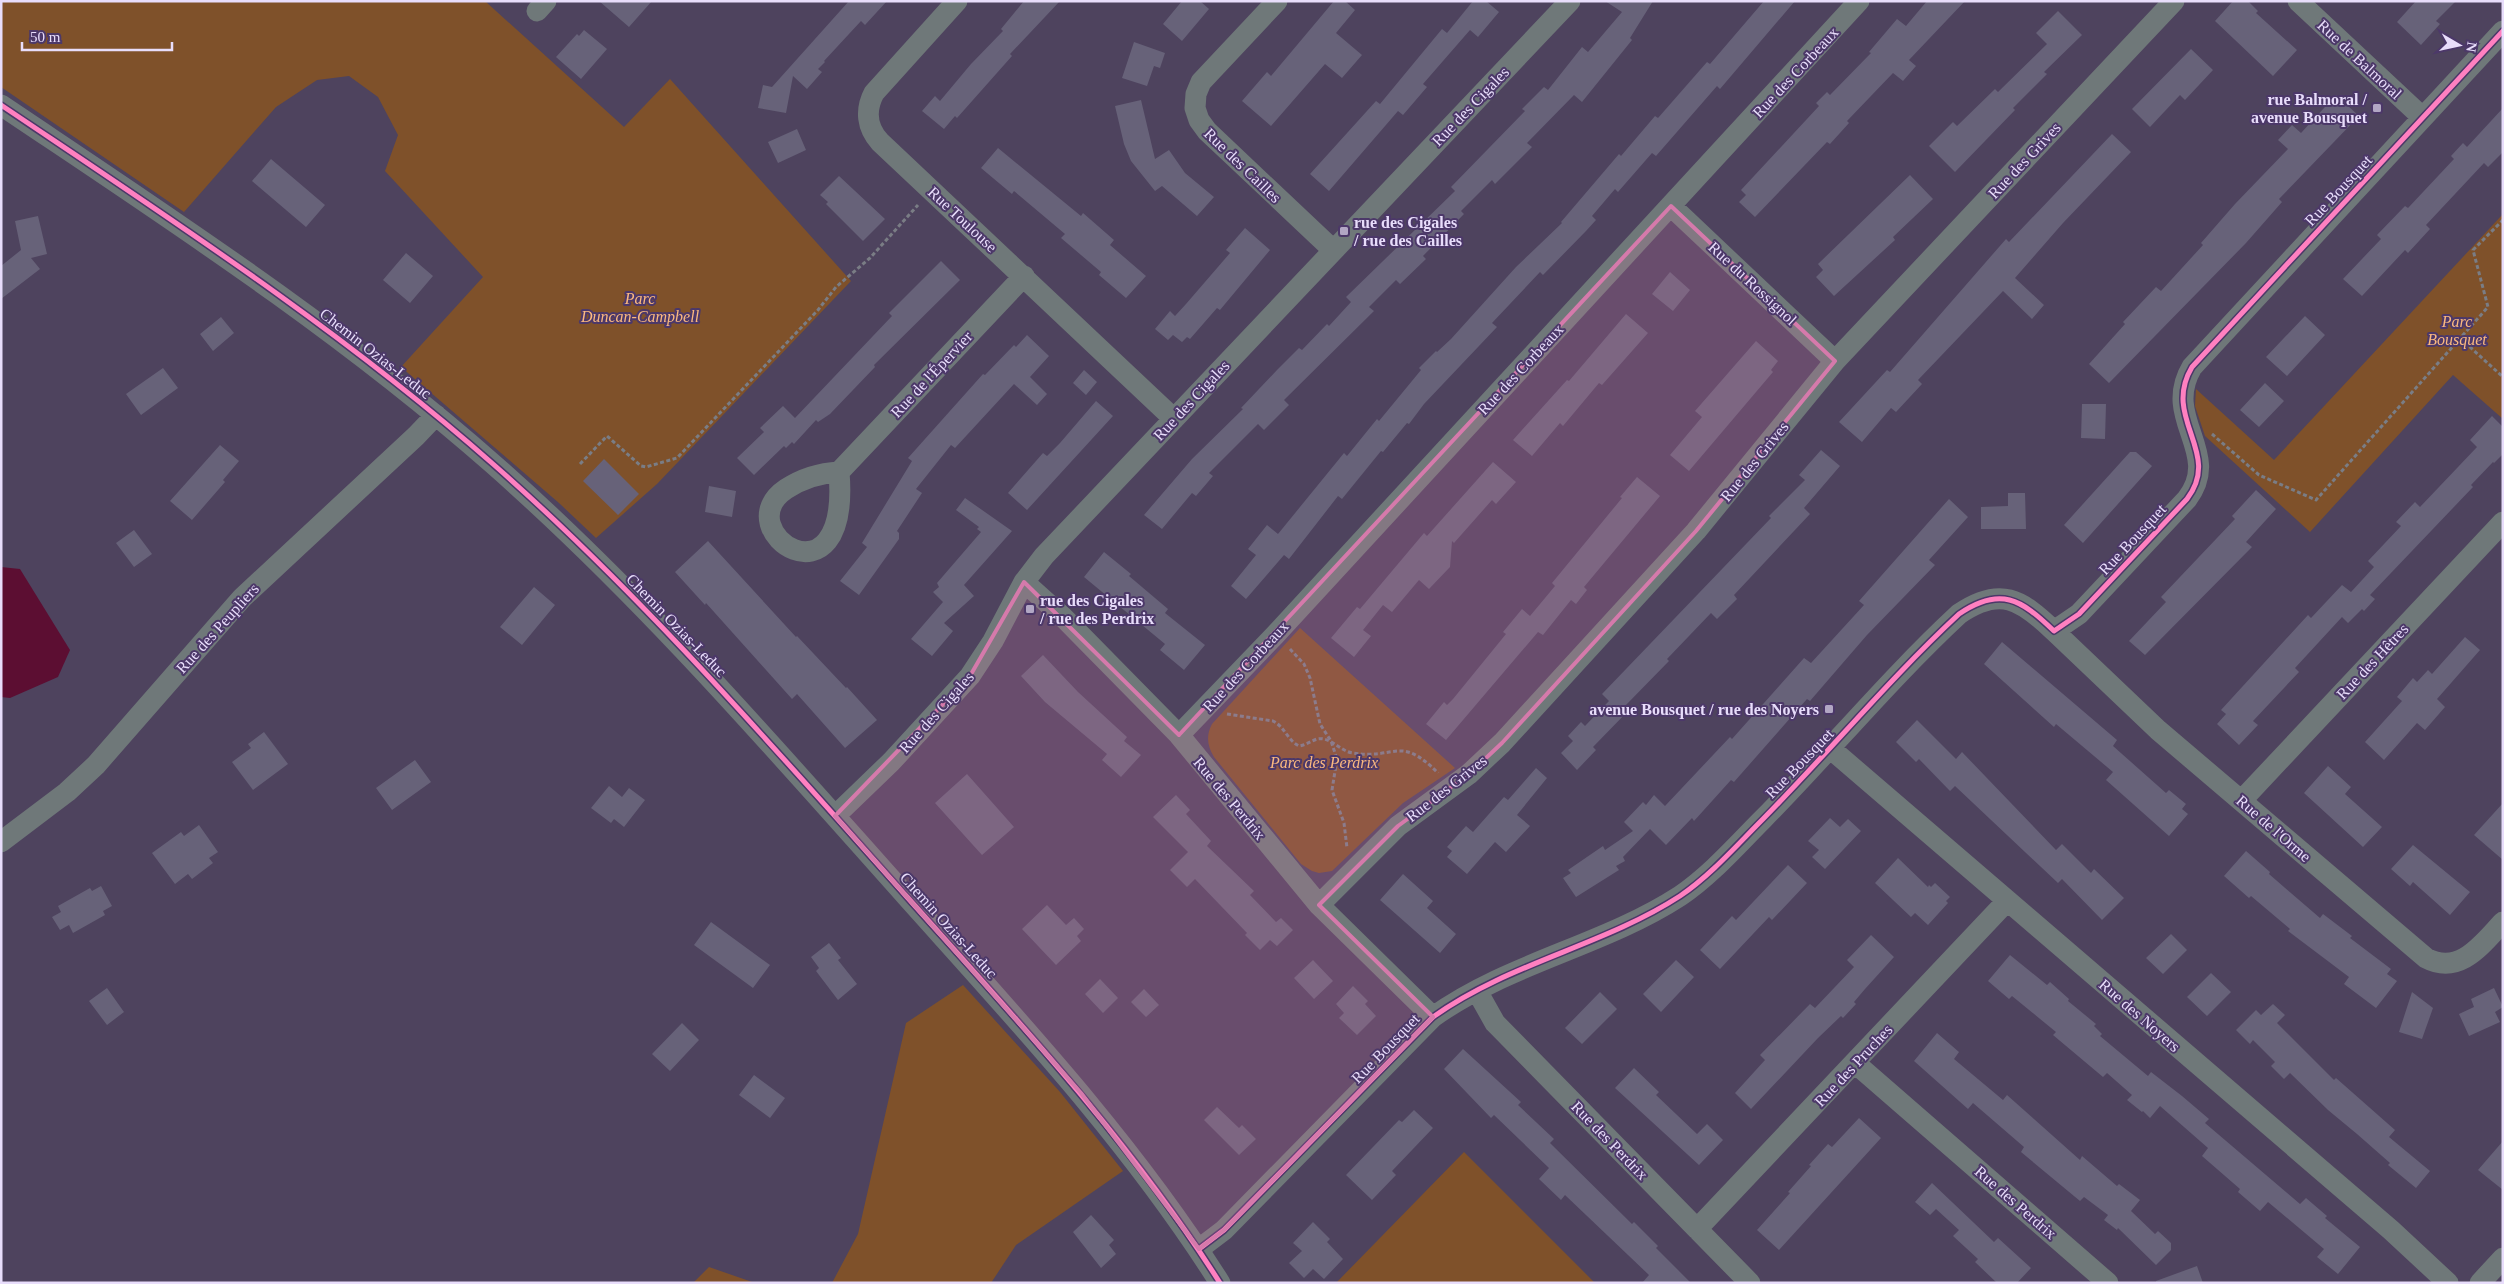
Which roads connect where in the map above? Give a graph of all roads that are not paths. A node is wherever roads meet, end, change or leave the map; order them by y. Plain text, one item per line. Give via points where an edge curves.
1 (957, 1) edge
2 (1277, 1) edge
3 (1570, 1) edge
4 (1859, 1) edge
5 (2174, 1) edge
6 (2298, 1) edge
7 (2503, 31) edge
8 (1, 104) edge
9 (2422, 117) junction
10 (1671, 206) junction
11 (1333, 250) junction
12 (1024, 276) junction
13 (1835, 361) junction
14 (436, 415) junction
15 (1174, 419) junction
16 (839, 472) dead end
17 (2503, 522) edge
18 (1024, 582) junction
19 (2054, 631) junction
20 (1179, 736) junction
21 (1831, 749) junction
22 (2242, 800) junction
23 (835, 816) junction
24 (1, 842) edge
25 (2007, 901) junction
26 (1319, 905) junction
27 (2503, 922) edge
28 (1477, 991) junction
29 (1433, 1017) junction
30 (1855, 1063) junction
31 (1697, 1229) junction
32 (1199, 1249) junction
33 (2503, 1258) edge
34 (1220, 1283) edge
35 (1750, 1283) edge
36 (2108, 1283) edge
37 (2448, 1283) edge
38 (2480, 1283) edge

1 - 12 street, Rue Toulouse via 874,93 868,119 875,137
2 - 11 street, Rue des Cailles via 1201,82 1195,101 1197,114 1207,131
3 - 11 street, Rue des Cigales
4 - 10 street, Rue des Corbeaux
5 - 13 street, Rue des Grives
6 - 9 street, Rue de Balmoral
7 - 9 street, Rue Bousquet
8 - 14 street, Chemin Ozias-Leduc via 310,318
9 - 19 street, Rue Bousquet via 2192,368 2183,388 2182,402 2184,417 2199,457 2195,487 2078,614
10 - 13 street, Rue du Rossignol
10 - 20 street, Rue des Corbeaux
11 - 15 street, Rue des Cigales
12 - 15 street, Rue Toulouse
12 - 16 street, Rue de l'Épervier
13 - 26 street, Rue des Grives via 1674,556 1502,743 1453,786 1398,826
14 - 23 street, Chemin Ozias-Leduc via 525,493 620,584 692,658
14 - 24 street, Rue des Peupliers via 242,598 96,766
15 - 18 street, Rue des Cigales via 1044,556
17 - 22 street, Rue des Hêtres
18 - 20 street, Rue des Perdrix via 1063,617
18 - 23 street, Rue des Cigales via 993,641 970,676 891,762
19 - 21 street, Rue Bousquet via 2028,607 2014,600 1998,598 1976,603 1945,627
19 - 22 street, Rue de l'Orme via 2158,730
20 - 26 street, Rue des Perdrix
21 - 25 street, Rue des Noyers
21 - 28 street, Rue Bousquet via 1718,864 1680,896 1602,936
22 - 27 street, Rue de l'Orme via 2432,961 2452,964 2464,959
23 - 32 street, Chemin Ozias-Leduc via 1087,1100 1138,1163
25 - 30 street, Rue des Pruches
25 - 37 street, Rue des Noyers via 2391,1230
26 - 29 street, Rue des Perdrix
28 - 29 street, Rue Bousquet
28 - 31 street, Rue des Perdrix via 1495,1022
29 - 32 street, Rue Bousquet via 1224,1230
30 - 31 street, Rue des Pruches
30 - 36 street, Rue des Perdrix
31 - 35 street, Rue des Perdrix
32 - 34 street, Chemin Ozias-Leduc
33 - 38 street

